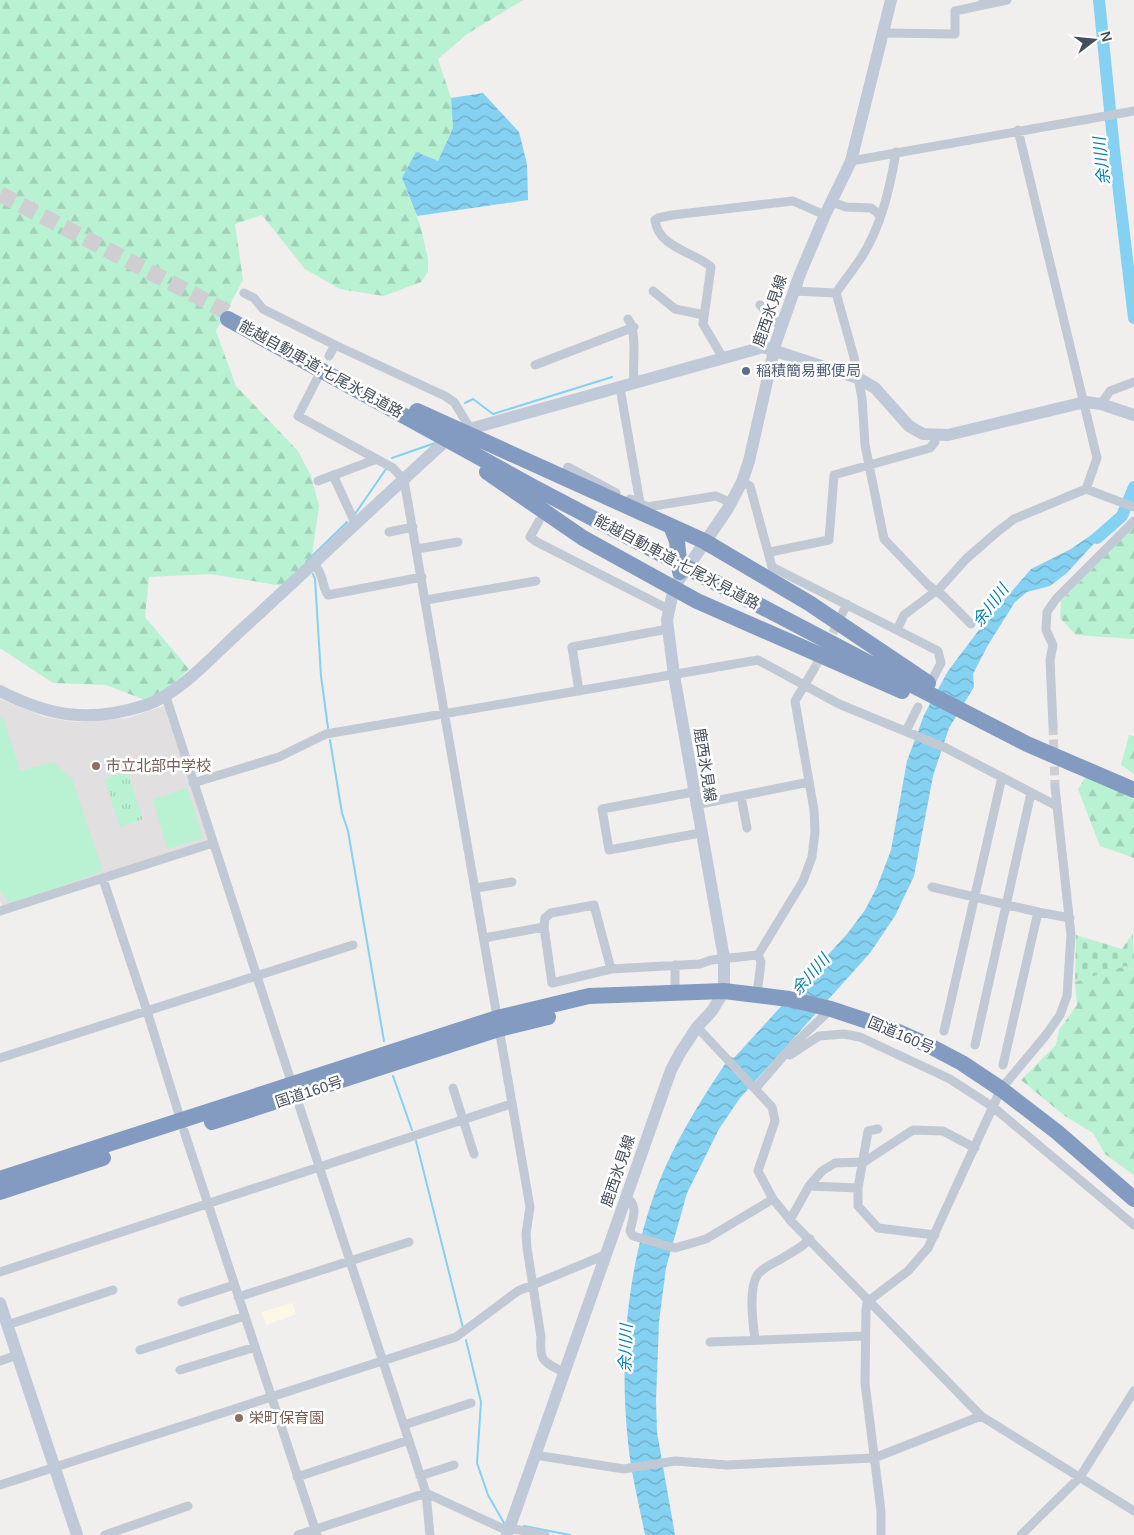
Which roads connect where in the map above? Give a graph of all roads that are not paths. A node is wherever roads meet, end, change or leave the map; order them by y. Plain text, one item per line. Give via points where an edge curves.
1 (891, 0) edge
2 (1007, 0) edge
3 (983, 2) edge
4 (883, 33) junction
5 (1130, 112) edge
6 (1018, 130) junction
7 (896, 152) junction
8 (851, 161) junction
9 (832, 202) junction
10 (825, 214) junction
11 (880, 215) junction
12 (653, 291) dead end
13 (794, 291) junction
14 (244, 293) dead end
15 (836, 293) junction
16 (760, 305) dead end
17 (704, 314) junction
18 (230, 316) tunnel mouth
19 (628, 318) dead end
20 (634, 327) junction
21 (781, 327) junction
22 (335, 345) junction
23 (773, 351) junction
24 (328, 356) dead end
25 (723, 358) junction
26 (535, 365) dead end
27 (858, 378) junction
28 (317, 379) dead end
29 (1134, 382) edge
30 (634, 383) junction
31 (620, 388) junction
32 (1084, 402) junction
33 (1101, 404) junction
34 (406, 411) junction
35 (1129, 413) edge
36 (468, 429) joint
37 (935, 436) junction
38 (441, 445) dead end
39 (377, 459) junction
40 (869, 464) junction
41 (565, 473) dead end
42 (333, 475) junction
43 (404, 480) junction
44 (318, 481) dead end
45 (742, 482) junction
46 (1086, 489) junction
47 (640, 503) junction
48 (731, 503) junction
49 (1134, 506) edge
50 (539, 521) dead end
51 (1134, 521) edge
52 (356, 525) junction
53 (671, 526) junction
54 (413, 527) junction
55 (389, 532) dead end
56 (704, 541) junction
57 (458, 542) dead end
58 (417, 549) junction
59 (770, 552) junction
60 (314, 564) junction
61 (422, 577) junction
62 (536, 581) dead end
63 (677, 582) junction
64 (936, 591) junction
65 (426, 600) junction
66 (847, 604) junction
67 (668, 609) junction
68 (842, 614) tunnel mouth
69 (971, 624) dead end
70 (668, 629) junction
71 (897, 630) junction
72 (814, 669) tunnel mouth
73 (674, 675) junction
74 (806, 685) junction
75 (0, 691) edge
76 (579, 691) junction
77 (927, 693) junction
78 (166, 697) junction
79 (966, 711) junction
80 (445, 714) junction
81 (1053, 726) tunnel mouth
82 (907, 732) junction
83 (1002, 777) junction
84 (809, 782) junction
85 (1134, 782) edge
86 (193, 783) junction
87 (1055, 788) tunnel mouth
88 (1134, 790) edge
89 (1032, 792) junction
90 (741, 796) junction
91 (694, 799) junction
92 (1056, 806) junction
93 (747, 828) dead end
94 (700, 833) junction
95 (212, 843) junction
96 (103, 879) junction
97 (512, 882) dead end
98 (932, 887) dead end
99 (476, 888) junction
100 (974, 897) junction
101 (1006, 904) junction
102 (0, 911) edge
103 (1038, 912) junction
104 (1070, 918) junction
105 (544, 927) junction
106 (484, 938) junction
107 (353, 945) dead end
108 (758, 955) junction
109 (724, 958) junction
110 (675, 965) junction
111 (610, 969) junction
112 (256, 976) junction
113 (724, 991) junction
114 (675, 993) junction
115 (757, 994) junction
116 (831, 1009) junction
117 (147, 1011) junction
118 (498, 1023) junction
119 (697, 1027) junction
120 (944, 1031) dead end
121 (975, 1045) dead end
122 (786, 1053) junction
123 (0, 1058) edge
124 (1003, 1065) dead end
125 (452, 1088) dead end
126 (755, 1089) junction
127 (1001, 1089) junction
128 (294, 1090) junction
129 (511, 1104) junction
130 (994, 1107) junction
131 (463, 1120) junction
132 (183, 1126) junction
133 (878, 1129) dead end
134 (975, 1148) junction
135 (474, 1154) dead end
136 (864, 1162) junction
137 (318, 1167) junction
138 (0, 1179) edge
139 (808, 1186) junction
140 (858, 1188) junction
141 (0, 1192) edge
142 (626, 1197) junction
143 (773, 1199) junction
144 (1134, 1199) edge
145 (207, 1204) junction
146 (790, 1220) junction
147 (1134, 1225) edge
148 (935, 1235) junction
149 (810, 1239) junction
150 (409, 1242) dead end
151 (606, 1255) junction
152 (350, 1261) junction
153 (0, 1272) edge
154 (234, 1285) junction
155 (533, 1286) junction
156 (113, 1290) dead end
157 (238, 1297) junction
158 (182, 1302) dead end
159 (868, 1302) junction
160 (0, 1303) edge
161 (245, 1316) junction
162 (7, 1325) junction
163 (864, 1336) junction
164 (755, 1340) junction
165 (710, 1342) dead end
166 (255, 1347) junction
167 (140, 1350) dead end
168 (17, 1355) junction
169 (0, 1360) edge
170 (383, 1361) junction
171 (180, 1370) dead end
172 (564, 1372) junction
173 (1134, 1391) edge
174 (272, 1396) junction
175 (470, 1403) dead end
176 (981, 1416) junction
177 (404, 1424) junction
178 (409, 1440) junction
179 (535, 1455) junction
180 (874, 1458) junction
181 (454, 1465) dead end
182 (54, 1468) junction
183 (420, 1476) junction
184 (1080, 1477) junction
185 (298, 1478) junction
186 (0, 1485) edge
187 (426, 1493) junction
188 (188, 1506) dead end
189 (1134, 1511) edge
190 (316, 1532) edge
191 (508, 1532) edge
192 (77, 1535) edge
193 (105, 1535) edge
194 (298, 1535) edge
195 (430, 1535) edge
196 (545, 1535) edge
197 (881, 1535) edge
198 (1021, 1535) edge

1 - 4 main road, 鹿西氷見線
2 - 3 street
3 - 4 street via 955,10 955,34
4 - 8 main road, 鹿西氷見線
5 - 6 street
6 - 7 street
6 - 32 street
7 - 8 street
7 - 11 street
8 - 9 main road, 鹿西氷見線
9 - 10 main road, 鹿西氷見線
9 - 11 street via 846,207 871,208
10 - 13 main road, 鹿西氷見線
10 - 17 street via 793,201 658,218 656,226 671,244 711,267
11 - 15 street via 861,258
12 - 17 street via 675,308
13 - 15 street
13 - 21 main road, 鹿西氷見線
14 - 22 street via 254,298 262,309
15 - 27 street
16 - 21 street
17 - 25 street via 703,324
18 - 34 highway, 能越自動車道;七尾氷見道路
19 - 20 street
20 - 26 street
20 - 30 street
21 - 23 main road, 鹿西氷見線
22 - 24 street
22 - 36 street via 445,396 454,402
23 - 25 main road via 763,347
23 - 27 main road
23 - 45 main road, 鹿西氷見線
25 - 30 main road
27 - 37 main road via 875,388 909,426
27 - 40 street
28 - 39 street via 298,416
29 - 33 street via 1110,391
30 - 31 main road
31 - 36 main road
31 - 47 street
32 - 33 main road
32 - 37 main road via 948,436
32 - 46 street via 1097,458
33 - 35 main road
34 - 53 highway
34 - 63 highway via 583,538
34 - 77 highway, 能越自動車道;七尾氷見道路
37 - 40 street via 930,448
38 - 43 main road
39 - 42 street
39 - 43 street via 393,468
40 - 59 street via 834,475 829,540
40 - 64 street via 884,539
41 - 47 street via 568,467
42 - 44 street
42 - 52 street
43 - 52 main road
43 - 54 street
45 - 48 main road, 鹿西氷見線
45 - 59 street via 750,486
46 - 49 street
46 - 64 street via 1014,519 966,559
47 - 48 street via 647,507 716,496
48 - 56 main road, 鹿西氷見線
50 - 67 street via 530,537 537,542
51 - 81 street via 1046,612 1046,630 1053,645 1050,660
52 - 60 main road
53 - 56 highway
53 - 63 highway via 677,541
54 - 55 street
54 - 58 street
56 - 63 main road, 鹿西氷見線
56 - 77 highway via 809,603
57 - 58 street
58 - 61 street
59 - 66 street via 772,567
60 - 61 street via 323,575 324,590 328,595
60 - 78 main road
61 - 65 street
62 - 65 street
63 - 67 main road, 鹿西氷見線
63 - 77 highway via 697,601 748,625
64 - 69 street
64 - 71 street via 904,615
65 - 80 street
66 - 68 street
66 - 71 street
67 - 70 main road, 鹿西氷見線
70 - 73 main road, 鹿西氷見線
70 - 76 street via 572,647
71 - 77 street via 938,650 941,662
72 - 74 street
73 - 74 street via 758,660
73 - 76 street
73 - 91 main road, 鹿西氷見線
74 - 82 street via 839,704
74 - 84 street via 795,701
75 - 78 main road via 49,712 82,717 118,713
76 - 80 street
77 - 79 highway, 能越自動車道;七尾氷見道路
77 - 82 street
78 - 86 street
79 - 85 highway, 能越自動車道;七尾氷見道路
79 - 88 highway, 能越自動車道;七尾氷見道路 via 1027,744
80 - 86 street via 326,734 279,757
80 - 99 street
82 - 83 street
83 - 89 street
83 - 100 street
84 - 90 street
84 - 108 street via 815,832 812,857 803,881
86 - 95 street
87 - 92 street
89 - 92 street
89 - 101 street
90 - 91 street
90 - 93 street
91 - 94 main road, 鹿西氷見線
91 - 94 street via 602,809 609,850
92 - 104 street
94 - 109 main road, 鹿西氷見線
95 - 96 street
95 - 112 street
96 - 102 street
96 - 117 street
97 - 99 street
98 - 100 street
99 - 106 street
100 - 101 street
100 - 120 street
101 - 103 street
101 - 121 street
103 - 104 street
103 - 124 street
104 - 127 street via 1067,996 1060,1014
105 - 106 street
105 - 111 street via 552,983
105 - 111 street via 545,918 551,913 594,905
106 - 118 street
107 - 112 street
108 - 109 street
108 - 115 street via 761,962
109 - 110 street via 700,964
109 - 113 main road, 鹿西氷見線
110 - 111 street
110 - 114 street
112 - 117 street
112 - 128 street
113 - 114 highway, 国道160号
113 - 115 highway, 国道160号
113 - 119 main road, 鹿西氷見線
114 - 118 highway, 国道160号 via 620,996
115 - 116 highway, 国道160号
116 - 122 street
116 - 127 highway, 国道160号 via 928,1045
117 - 123 street
117 - 132 street
118 - 128 highway, 国道160号
118 - 129 street
119 - 126 street
119 - 142 main road, 鹿西氷見線 via 671,1070
122 - 126 street
122 - 130 street via 790,1055 824,1034 860,1037 950,1078
125 - 131 street
126 - 143 street via 775,1113 758,1171
127 - 130 street
127 - 144 highway, 国道160号 via 1057,1132
128 - 132 highway, 国道160号
128 - 137 street
129 - 131 street
129 - 155 street via 530,1207 526,1234
130 - 134 street
130 - 147 street
131 - 135 street
131 - 137 street
132 - 138 highway, 国道160号
132 - 141 highway, 国道160号
132 - 145 street
133 - 136 street via 863,1132
134 - 136 street via 944,1131 913,1130
134 - 148 street
136 - 139 street via 835,1163
136 - 140 street
137 - 145 street
137 - 152 street
139 - 140 street
139 - 146 street
140 - 148 street via 858,1206 878,1228
142 - 143 street via 634,1202 635,1209 630,1231 637,1238 675,1248 706,1239
142 - 151 main road, 鹿西氷見線
143 - 146 street
145 - 153 street
145 - 154 street
146 - 149 street
148 - 159 street via 908,1271
149 - 159 street
149 - 164 street via 798,1251 757,1276 752,1304
150 - 152 street
151 - 155 street
151 - 172 main road, 鹿西氷見線
152 - 157 street
152 - 170 street
154 - 157 street
154 - 158 street
155 - 170 street via 505,1298 462,1334
155 - 172 street via 542,1359
156 - 162 street
157 - 161 street
159 - 163 street
159 - 176 street
160 - 162 main road
161 - 166 street
161 - 167 street
162 - 168 main road
163 - 164 street
163 - 180 street via 865,1382
164 - 165 street
166 - 171 street
166 - 174 street
168 - 169 street
168 - 182 main road
170 - 174 street
170 - 177 street
172 - 179 main road, 鹿西氷見線
173 - 184 street
174 - 182 street
174 - 185 street
175 - 177 street
176 - 180 street
176 - 184 street
177 - 178 street
178 - 183 street
178 - 185 street
179 - 180 street via 630,1468 691,1461 727,1466
179 - 191 main road, 鹿西氷見線
180 - 197 street
181 - 183 street
182 - 186 street
182 - 192 main road
183 - 187 street
184 - 189 street
184 - 198 street
185 - 190 street
187 - 190 street
187 - 191 street
187 - 195 street
188 - 193 street
190 - 194 street
191 - 196 street

